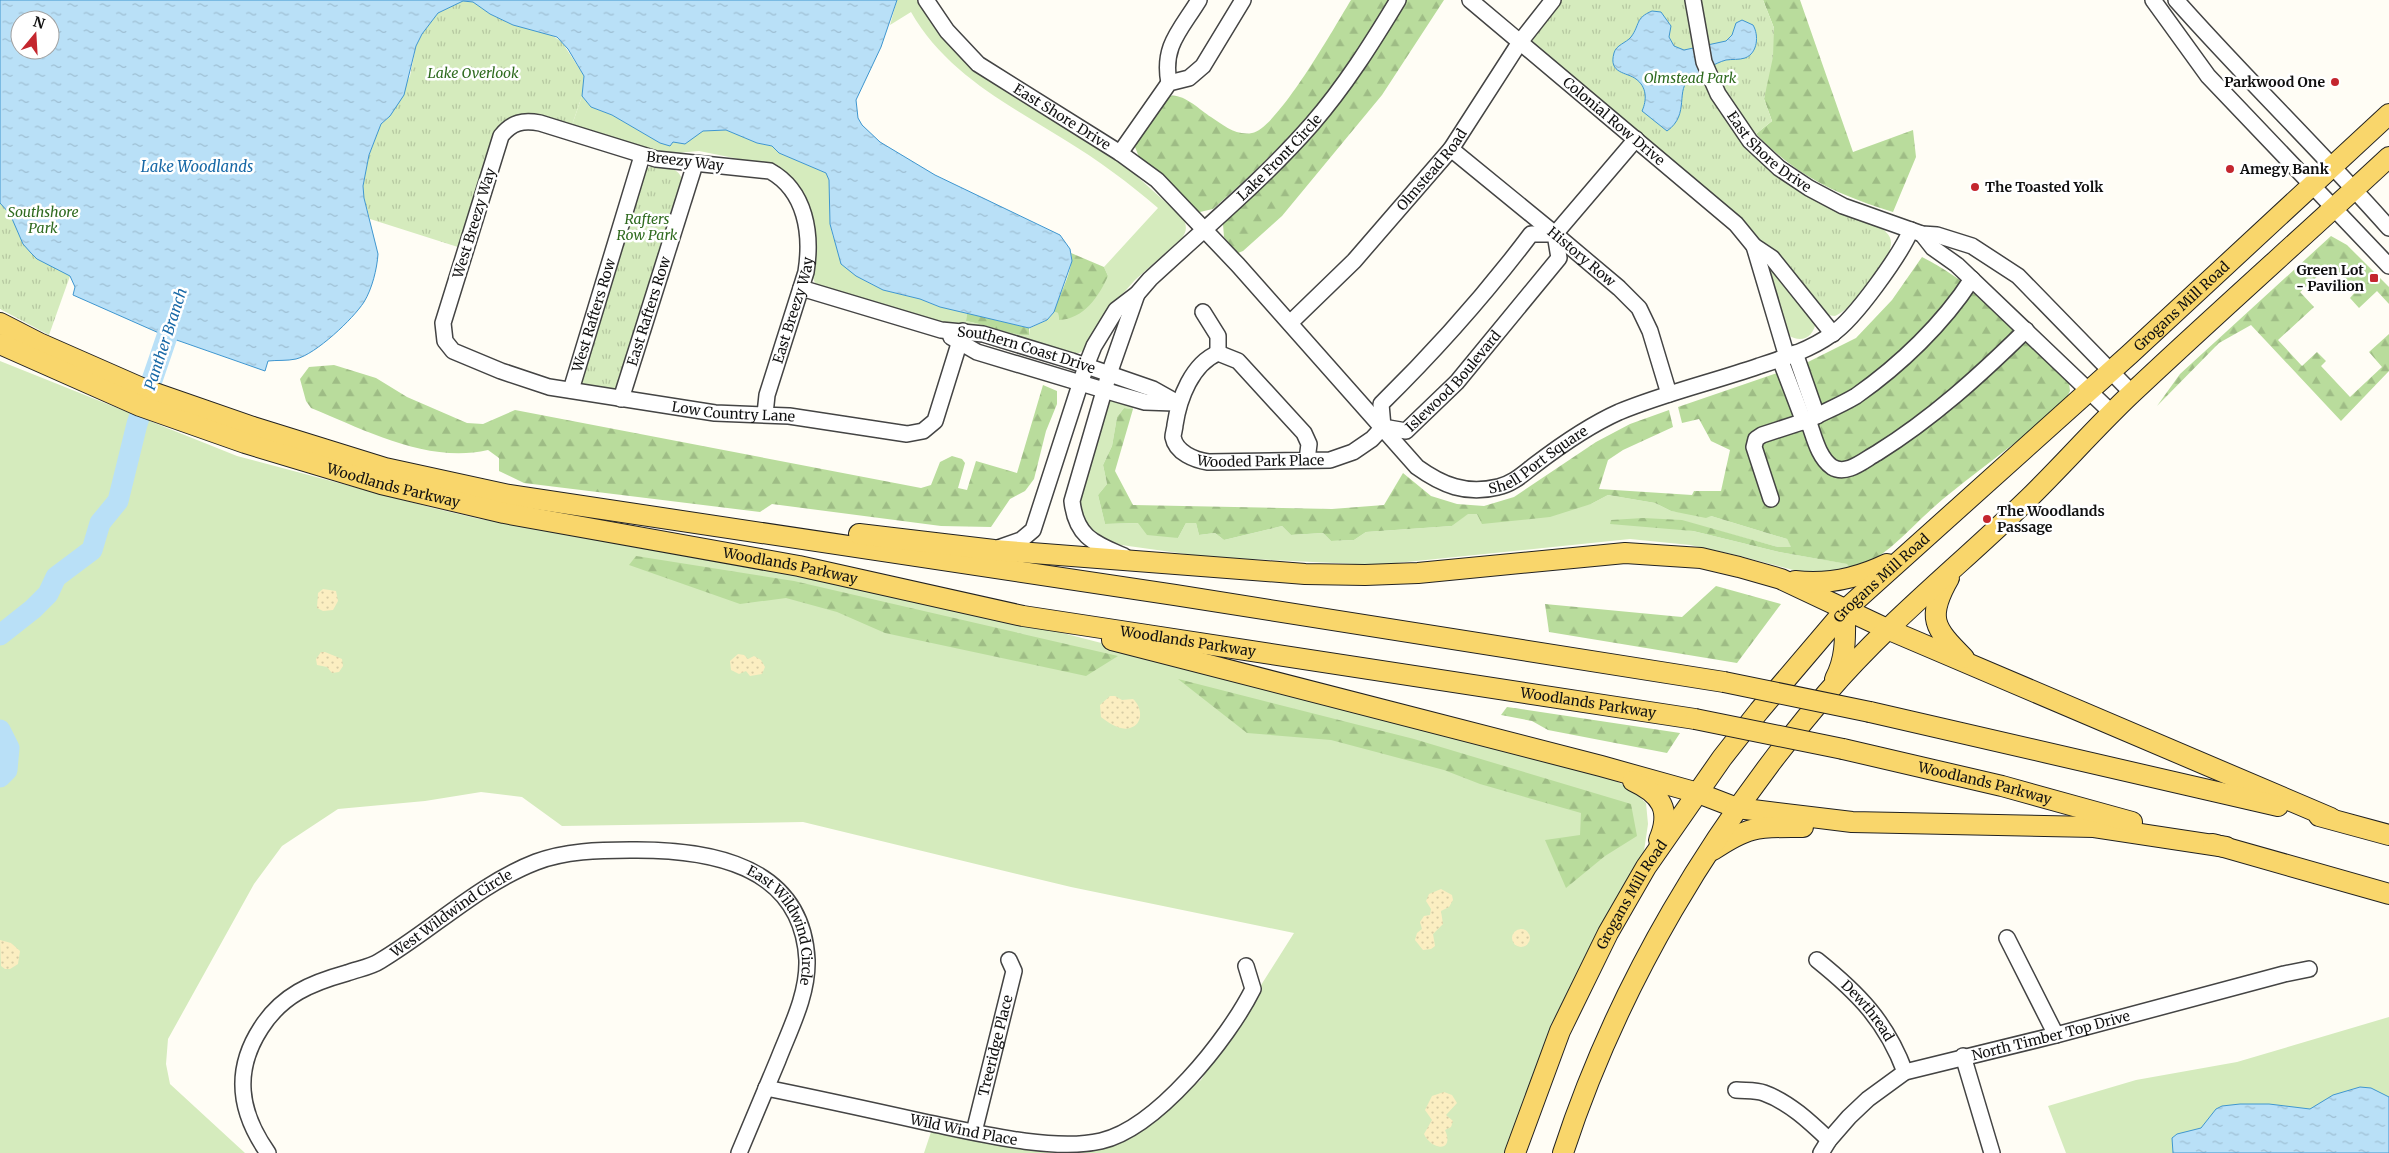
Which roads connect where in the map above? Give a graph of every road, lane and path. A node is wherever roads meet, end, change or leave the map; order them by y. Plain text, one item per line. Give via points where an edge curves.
1 (926, 0) edge
2 (1199, 0) edge
3 (1243, 0) edge
4 (1398, 0) edge
5 (1470, 0) edge
6 (1553, 0) edge
7 (1693, 0) edge
8 (2176, 1) edge
9 (2157, 4) edge
10 (2210, 36) junction
11 (1520, 42) junction
12 (2191, 55) junction
13 (1169, 84) junction
14 (2389, 114) edge
15 (527, 121) joint
16 (1636, 139) junction
17 (1451, 149) junction
18 (1120, 153) junction
19 (642, 156) junction
20 (2389, 156) edge
21 (695, 164) junction
22 (2334, 166) junction
23 (2312, 186) junction
24 (2354, 189) junction
25 (801, 205) joint
26 (2333, 208) junction
27 (2389, 228) edge
28 (1203, 229) junction
29 (1917, 232) junction
30 (1555, 234) junction
31 (1754, 246) junction
32 (2389, 266) edge
33 (1972, 279) junction
34 (801, 288) junction
35 (1137, 294) junction
36 (1203, 312) dead end
37 (0, 323) edge
38 (1290, 323) junction
39 (2026, 330) junction
40 (1833, 334) junction
41 (961, 337) junction
42 (445, 341) joint
43 (0, 344) edge
44 (36, 351) junction
45 (1218, 353) junction
46 (1788, 357) junction
47 (1086, 366) junction
48 (2109, 372) junction
49 (1109, 374) junction
50 (1080, 383) junction
51 (571, 390) junction
52 (1104, 390) junction
53 (2090, 390) junction
54 (2132, 393) junction
55 (1668, 394) junction
56 (621, 399) junction
57 (1178, 403) junction
58 (2112, 413) junction
59 (765, 414) junction
60 (1810, 419) junction
61 (1383, 427) junction
62 (249, 435) junction
63 (1308, 460) junction
64 (1771, 499) dead end
65 (621, 511) junction
66 (994, 550) junction
67 (1910, 550) junction
68 (1129, 559) junction
69 (1954, 568) junction
70 (1781, 580) junction
71 (1845, 610) junction
72 (1023, 616) junction
73 (1887, 629) junction
74 (1971, 665) junction
75 (1827, 694) junction
76 (1602, 766) junction
77 (1698, 793) junction
78 (1737, 808) junction
79 (2331, 818) junction
80 (1852, 822) junction
81 (2389, 836) edge
82 (2226, 847) junction
83 (1707, 854) junction
84 (721, 858) joint
85 (1646, 867) junction
86 (2389, 894) edge
87 (2007, 938) dead end
88 (1009, 960) dead end
89 (1817, 960) dead end
90 (1246, 966) dead end
91 (2310, 969) dead end
92 (2056, 1035) junction
93 (1963, 1056) junction
94 (1905, 1072) junction
95 (766, 1088) junction
96 (1736, 1090) dead end
97 (974, 1132) junction
98 (1829, 1140) junction
99 (268, 1153) edge
100 (739, 1153) edge
101 (1515, 1153) edge
102 (1563, 1153) edge
103 (1821, 1153) edge
104 (1992, 1153) edge

1 - 18 street, East Shore Drive via 946,31 978,64
2 - 13 street via 1168,49
3 - 13 street via 1203,66 1189,78
4 - 28 street, Lake Front Circle via 1361,59 1312,124 1253,185
5 - 11 street, Colonial Row Drive
6 - 11 street, Olmstead Road
7 - 29 street, East Shore Drive via 1698,38 1712,81 1750,141 1779,168 1809,188 1843,206
8 - 9 street
8 - 10 street
9 - 12 street
10 - 12 street
10 - 22 street
11 - 16 street, Colonial Row Drive
11 - 17 street, Olmstead Road
12 - 23 street
13 - 18 street
14 - 22 main road, Grogans Mill Road
15 - 19 street, Breezy Way
15 - 42 street, West Breezy Way via 508,127 501,136 443,323
16 - 30 street
16 - 31 street, Colonial Row Drive via 1736,224
17 - 30 street, History Row
17 - 38 street, Olmstead Road via 1354,261
18 - 28 street, East Shore Drive via 1157,180
19 - 21 street, Breezy Way
19 - 51 street, West Rafters Row
20 - 24 main road
21 - 25 street, Breezy Way via 770,171 790,186
21 - 56 street, East Rafters Row
22 - 23 main road, Grogans Mill Road
22 - 24 street
23 - 26 street
23 - 48 main road, Grogans Mill Road
24 - 26 main road
24 - 27 street
25 - 34 street, East Breezy Way via 808,259
26 - 32 street
26 - 54 main road
28 - 35 street, Lake Front Circle
28 - 38 street, Shell Port Square
29 - 33 street, East Shore Drive
29 - 40 street, Shell Port Square
29 - 48 street, East Shore Drive via 1972,246 2018,276
30 - 55 street, History Row via 1639,308 1650,331
30 - 61 street, Islewood Boulevard via 1532,234 1486,293 1381,404
30 - 61 street, Islewood Boulevard via 1559,258 1457,382 1406,431
31 - 40 street, Colonial Row Drive via 1772,258
31 - 46 street, Colonial Row Drive
33 - 39 street, East Shore Drive
33 - 60 street via 1927,334 1896,364 1855,396
34 - 41 street, Southern Coast Drive
34 - 59 street, East Breezy Way via 767,395
35 - 47 street, Lake Front Circle via 1116,310
35 - 49 street, Lake Front Circle
36 - 45 street via 1218,336
37 - 44 main road, Woodlands Parkway
38 - 61 street, Shell Port Square
39 - 53 street, East Shore Drive
39 - 60 street, Colonial Row Drive via 1968,386 1915,430 1849,470 1834,468 1821,456
40 - 46 street, Shell Port Square
41 - 47 street, Southern Coast Drive via 983,334
41 - 50 street, Southern Coast Drive via 977,352
41 - 59 street, Low Country Lane via 935,421 917,433
42 - 51 street, Low Country Lane via 452,351 501,371 530,382
43 - 44 main road, Woodlands Parkway
44 - 62 main road, Woodlands Parkway via 146,390
45 - 57 street via 1199,367
45 - 63 street via 1238,361 1304,433 1309,444
46 - 55 street, Shell Port Square
46 - 60 street, Colonial Row Drive
47 - 49 street, Southern Coast Drive
47 - 50 street, Lake Front Circle
48 - 53 main road, Grogans Mill Road
48 - 54 street, East Shore Drive
49 - 52 street, Lake Front Circle
49 - 57 street, Southern Coast Drive via 1153,389
50 - 52 street, Southern Coast Drive
50 - 66 street, Lake Front Circle via 1033,530 1022,540
51 - 56 street, Low Country Lane
52 - 57 street, Southern Coast Drive via 1145,402
52 - 68 street, Lake Front Circle via 1075,488 1073,512 1084,535
53 - 58 street, East Shore Drive
53 - 67 main road, Grogans Mill Road
54 - 58 main road
55 - 61 street, Shell Port Square via 1610,417 1536,464 1519,479 1499,487 1477,490 1456,489 1435,480 1417,467
56 - 59 street, Low Country Lane via 715,414
57 - 63 street, Wooded Park Place via 1173,437 1181,451 1194,460
58 - 69 main road via 2028,499
60 - 64 street via 1756,439 1754,448
61 - 63 street, Wooded Park Place via 1353,452 1330,460
62 - 65 main road, Woodlands Parkway via 508,495
62 - 72 main road, Woodlands Parkway via 381,484 504,513 799,566
65 - 66 main road via 656,510
65 - 79 main road, Woodlands Parkway, bridge via 1724,682 1870,712
66 - 68 main road
67 - 70 main road via 1870,572 1844,579 1816,584
67 - 71 main road, Grogans Mill Road
68 - 70 main road via 1305,574 1365,575 1418,573 1590,555 1663,554 1720,562
69 - 73 main road
69 - 74 main road via 1937,603 1935,616 1945,640
70 - 71 main road
71 - 73 main road
71 - 75 main road via 1842,666
71 - 77 main road, Grogans Mill Road via 1759,711
72 - 76 main road via 1171,657
72 - 82 main road, Woodlands Parkway, bridge via 1695,719 2002,786
73 - 74 main road
73 - 75 main road
74 - 79 main road
75 - 78 main road
76 - 77 main road
76 - 85 main road via 1656,796 1666,812 1665,826
77 - 78 main road
77 - 85 main road, Grogans Mill Road
78 - 80 main road
78 - 83 main road
79 - 81 main road, Woodlands Parkway
80 - 82 main road via 2094,827
80 - 83 main road via 1750,829
82 - 86 main road, Woodlands Parkway
83 - 102 main road via 1647,953 1613,1025
84 - 95 street, East Wildwind Circle via 745,867 780,891 804,938 807,962 804,987
84 - 99 street, West Wildwind Circle via 656,849 576,852 538,861 512,873 377,964 321,980 285,999 260,1028 245,1064 241,1084 249,1121
85 - 101 main road, Grogans Mill Road via 1570,1008
87 - 92 street
88 - 97 street, Treeridge Place via 1014,971
89 - 94 street, Dewthread via 1870,1008 1896,1048
90 - 97 street, Wild Wind Place via 1253,989 1243,1010 1183,1087 1122,1134 1102,1141 1055,1144
91 - 92 street, North Timber Top Drive
92 - 93 street, North Timber Top Drive
93 - 94 street, North Timber Top Drive
93 - 104 street
94 - 98 street, North Timber Top Drive via 1868,1099
95 - 97 street, Wild Wind Place
95 - 100 street, East Wildwind Circle
96 - 98 street via 1763,1093 1780,1101 1808,1120
98 - 103 street, North Timber Top Drive

